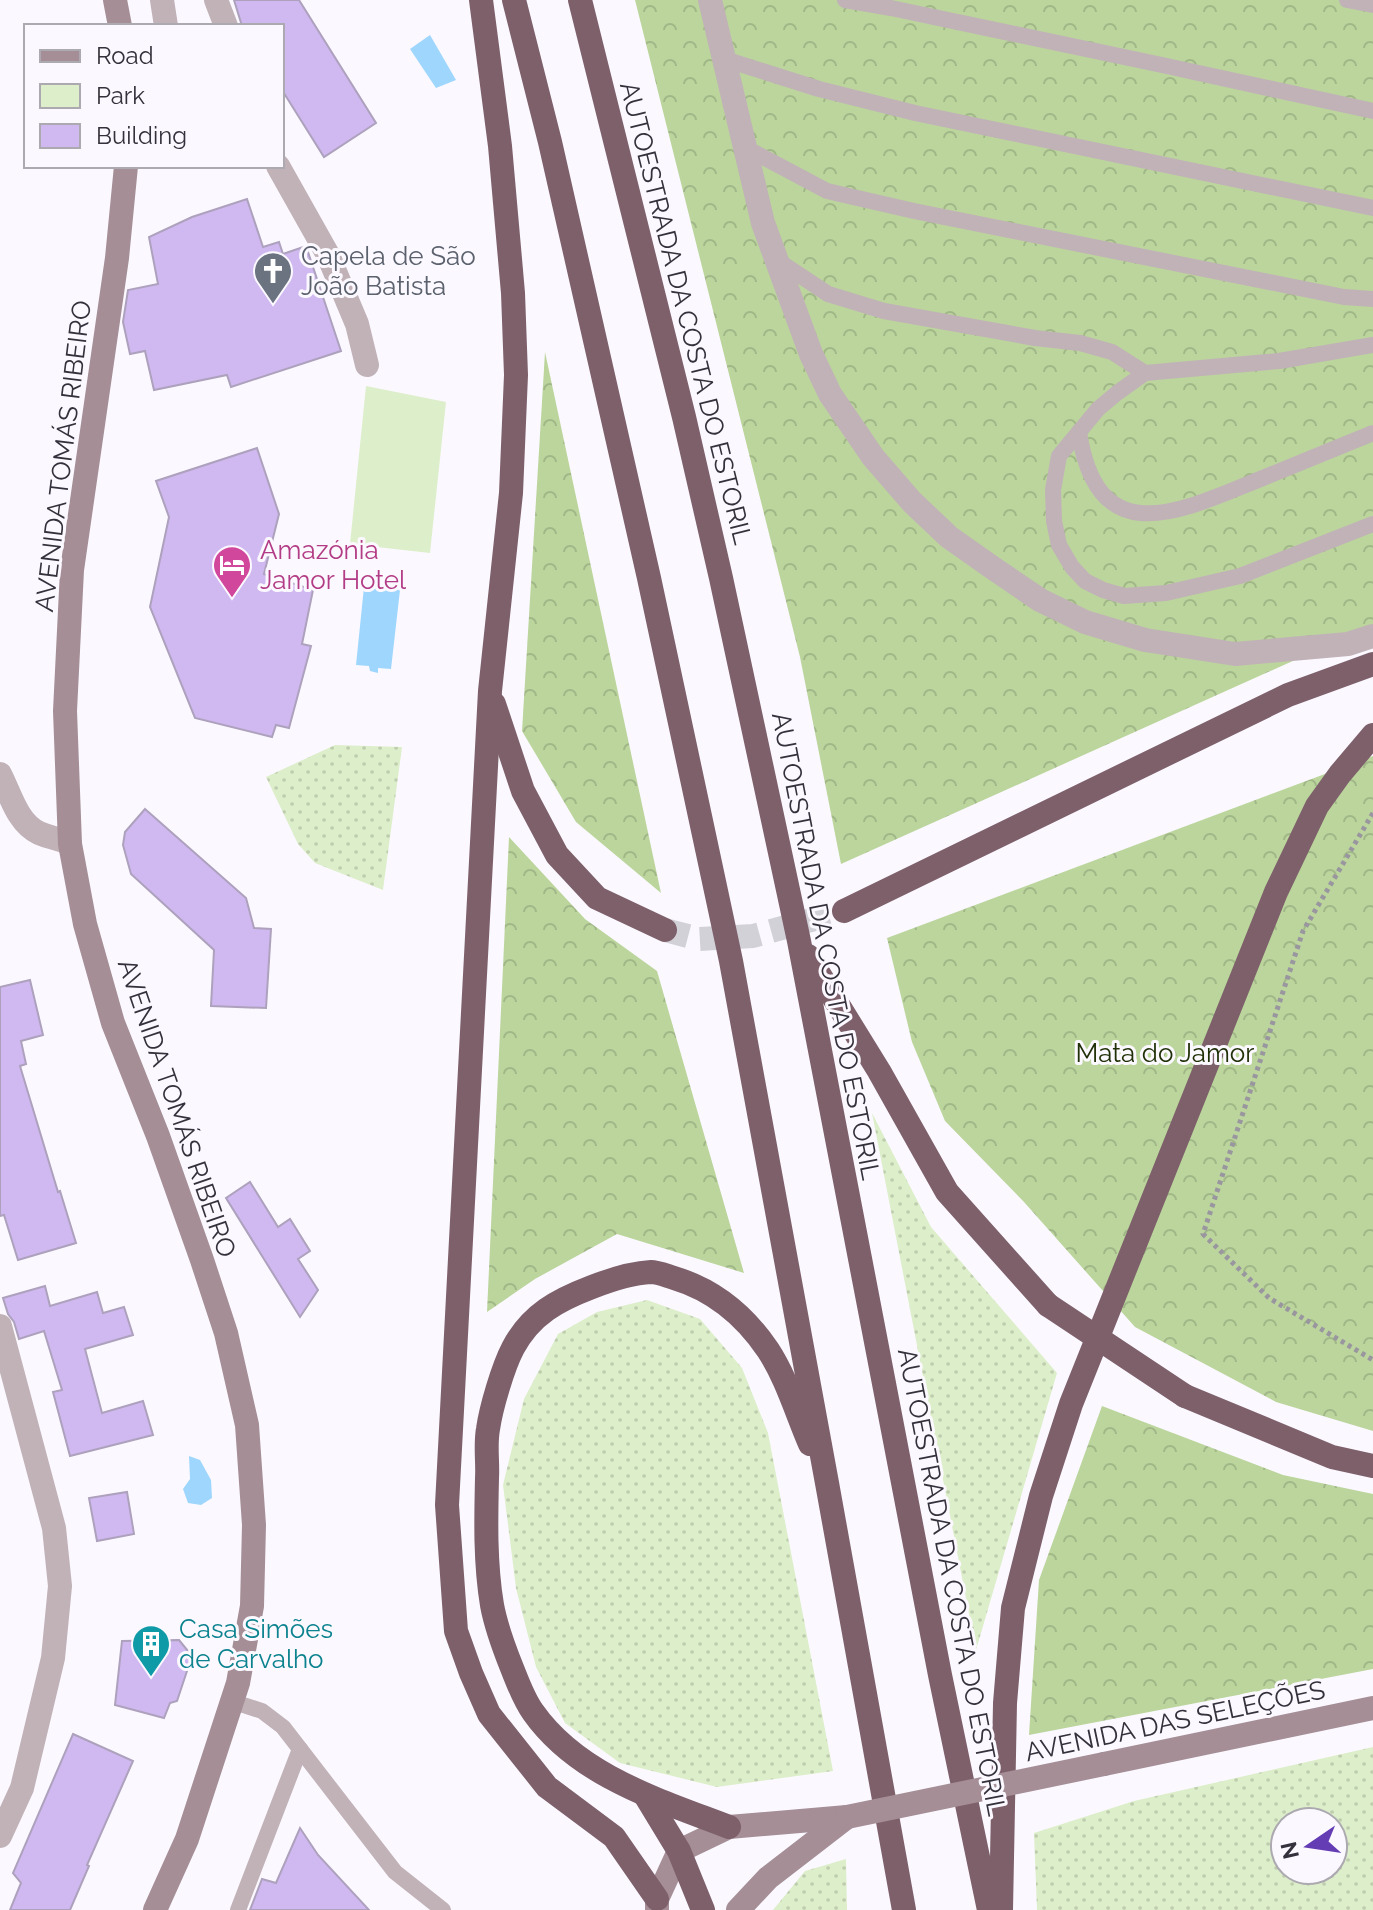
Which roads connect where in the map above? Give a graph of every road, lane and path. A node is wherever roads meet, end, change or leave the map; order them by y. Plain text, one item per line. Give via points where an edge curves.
1 (115, 0) edge
2 (162, 0) edge
3 (216, 0) edge
4 (481, 0) edge
5 (514, 0) edge
6 (580, 0) edge
7 (710, 0) edge
8 (845, 0) edge
9 (1347, 0) edge
10 (1373, 5) edge
11 (120, 24) edge
12 (166, 24) edge
13 (225, 24) edge
14 (724, 59) junction
15 (1373, 111) edge
16 (746, 148) junction
17 (126, 168) edge
18 (279, 168) edge
19 (1373, 208) edge
20 (775, 259) junction
21 (1373, 299) edge
22 (1373, 345) edge
23 (367, 365) dead end
24 (1145, 373) junction
25 (1079, 432) junction
26 (1373, 433) edge
27 (1373, 524) edge
28 (1373, 636) edge
29 (1373, 664) edge
30 (490, 691) junction
31 (1373, 735) edge
32 (0, 774) edge
33 (1373, 813) edge
34 (70, 844) junction
35 (844, 911) tunnel mouth
36 (665, 930) tunnel mouth
37 (799, 941) junction
38 (0, 1326) edge
39 (1373, 1360) edge
40 (1373, 1466) edge
41 (827, 1483) junction
42 (231, 1701) junction
43 (1373, 1708) edge
44 (300, 1749) junction
45 (645, 1795) junction
46 (847, 1817) junction
47 (729, 1827) junction
48 (0, 1836) edge
49 (679, 1851) junction
50 (657, 1905) edge
51 (155, 1910) edge
52 (238, 1910) edge
53 (443, 1910) edge
54 (703, 1910) edge
55 (738, 1910) edge
56 (904, 1910) edge
57 (989, 1910) edge
58 (1001, 1910) edge

1 - 11 street
2 - 12 street
3 - 13 street
4 - 30 highway via 503,175 516,375 511,493
5 - 41 highway via 646,563 724,931
6 - 37 highway, AUTOESTRADA DA COSTA DO ESTORIL via 691,447
7 - 14 street
8 - 15 lane
9 - 10 lane
14 - 16 street
14 - 19 lane via 915,113
16 - 20 street
16 - 21 lane via 827,191 885,205
17 - 34 street, AVENIDA TOMÁS RIBEIRO via 72,570 65,711
18 - 23 street via 328,255 357,324
20 - 24 lane via 828,294 884,311 1080,343 1112,352
20 - 28 street via 830,394 873,457 949,537 1040,600 1085,622 1145,640 1235,654 1348,644
22 - 24 lane via 1279,361
24 - 25 lane via 1098,409
25 - 26 lane via 1083,458 1104,495 1132,512 1153,514 1189,507
25 - 27 lane via 1059,456 1054,521 1059,545 1072,567 1103,590 1142,596 1240,576
29 - 35 highway via 1288,695
30 - 36 highway via 523,791 557,855 597,898
30 - 50 highway via 447,1505 456,1631 489,1714 547,1787 614,1837
31 - 58 highway via 1317,806 1276,892 1071,1404 1041,1496 1013,1608 1005,1703
32 - 34 street via 30,828
33 - 39 path via 1303,931 1203,1234 1269,1298
34 - 42 street, AVENIDA TOMÁS RIBEIRO via 85,924 113,1023 202,1260 247,1425 254,1525 252,1606
37 - 40 highway, bridge via 947,1192 1048,1305 1185,1396 1332,1457
37 - 57 highway, AUTOESTRADA DA COSTA DO ESTORIL
38 - 48 street via 54,1528 60,1586 53,1658 22,1788
41 - 45 highway via 770,1353 731,1307 691,1283 654,1272 601,1283 552,1304 528,1325 512,1350 488,1430 487,1561 503,1644 532,1712 557,1739 598,1772
41 - 56 highway
42 - 44 lane via 262,1711
42 - 51 street, AVENIDA TOMÁS RIBEIRO via 187,1839
43 - 46 street, AVENIDA DAS SELEÇÕES, bridge
44 - 52 lane
44 - 53 lane via 395,1872
45 - 47 highway
45 - 49 highway
46 - 47 street, AVENIDA DAS SELEÇÕES
46 - 55 street via 768,1878
47 - 49 street, AVENIDA DAS SELEÇÕES
49 - 50 street
49 - 54 highway

